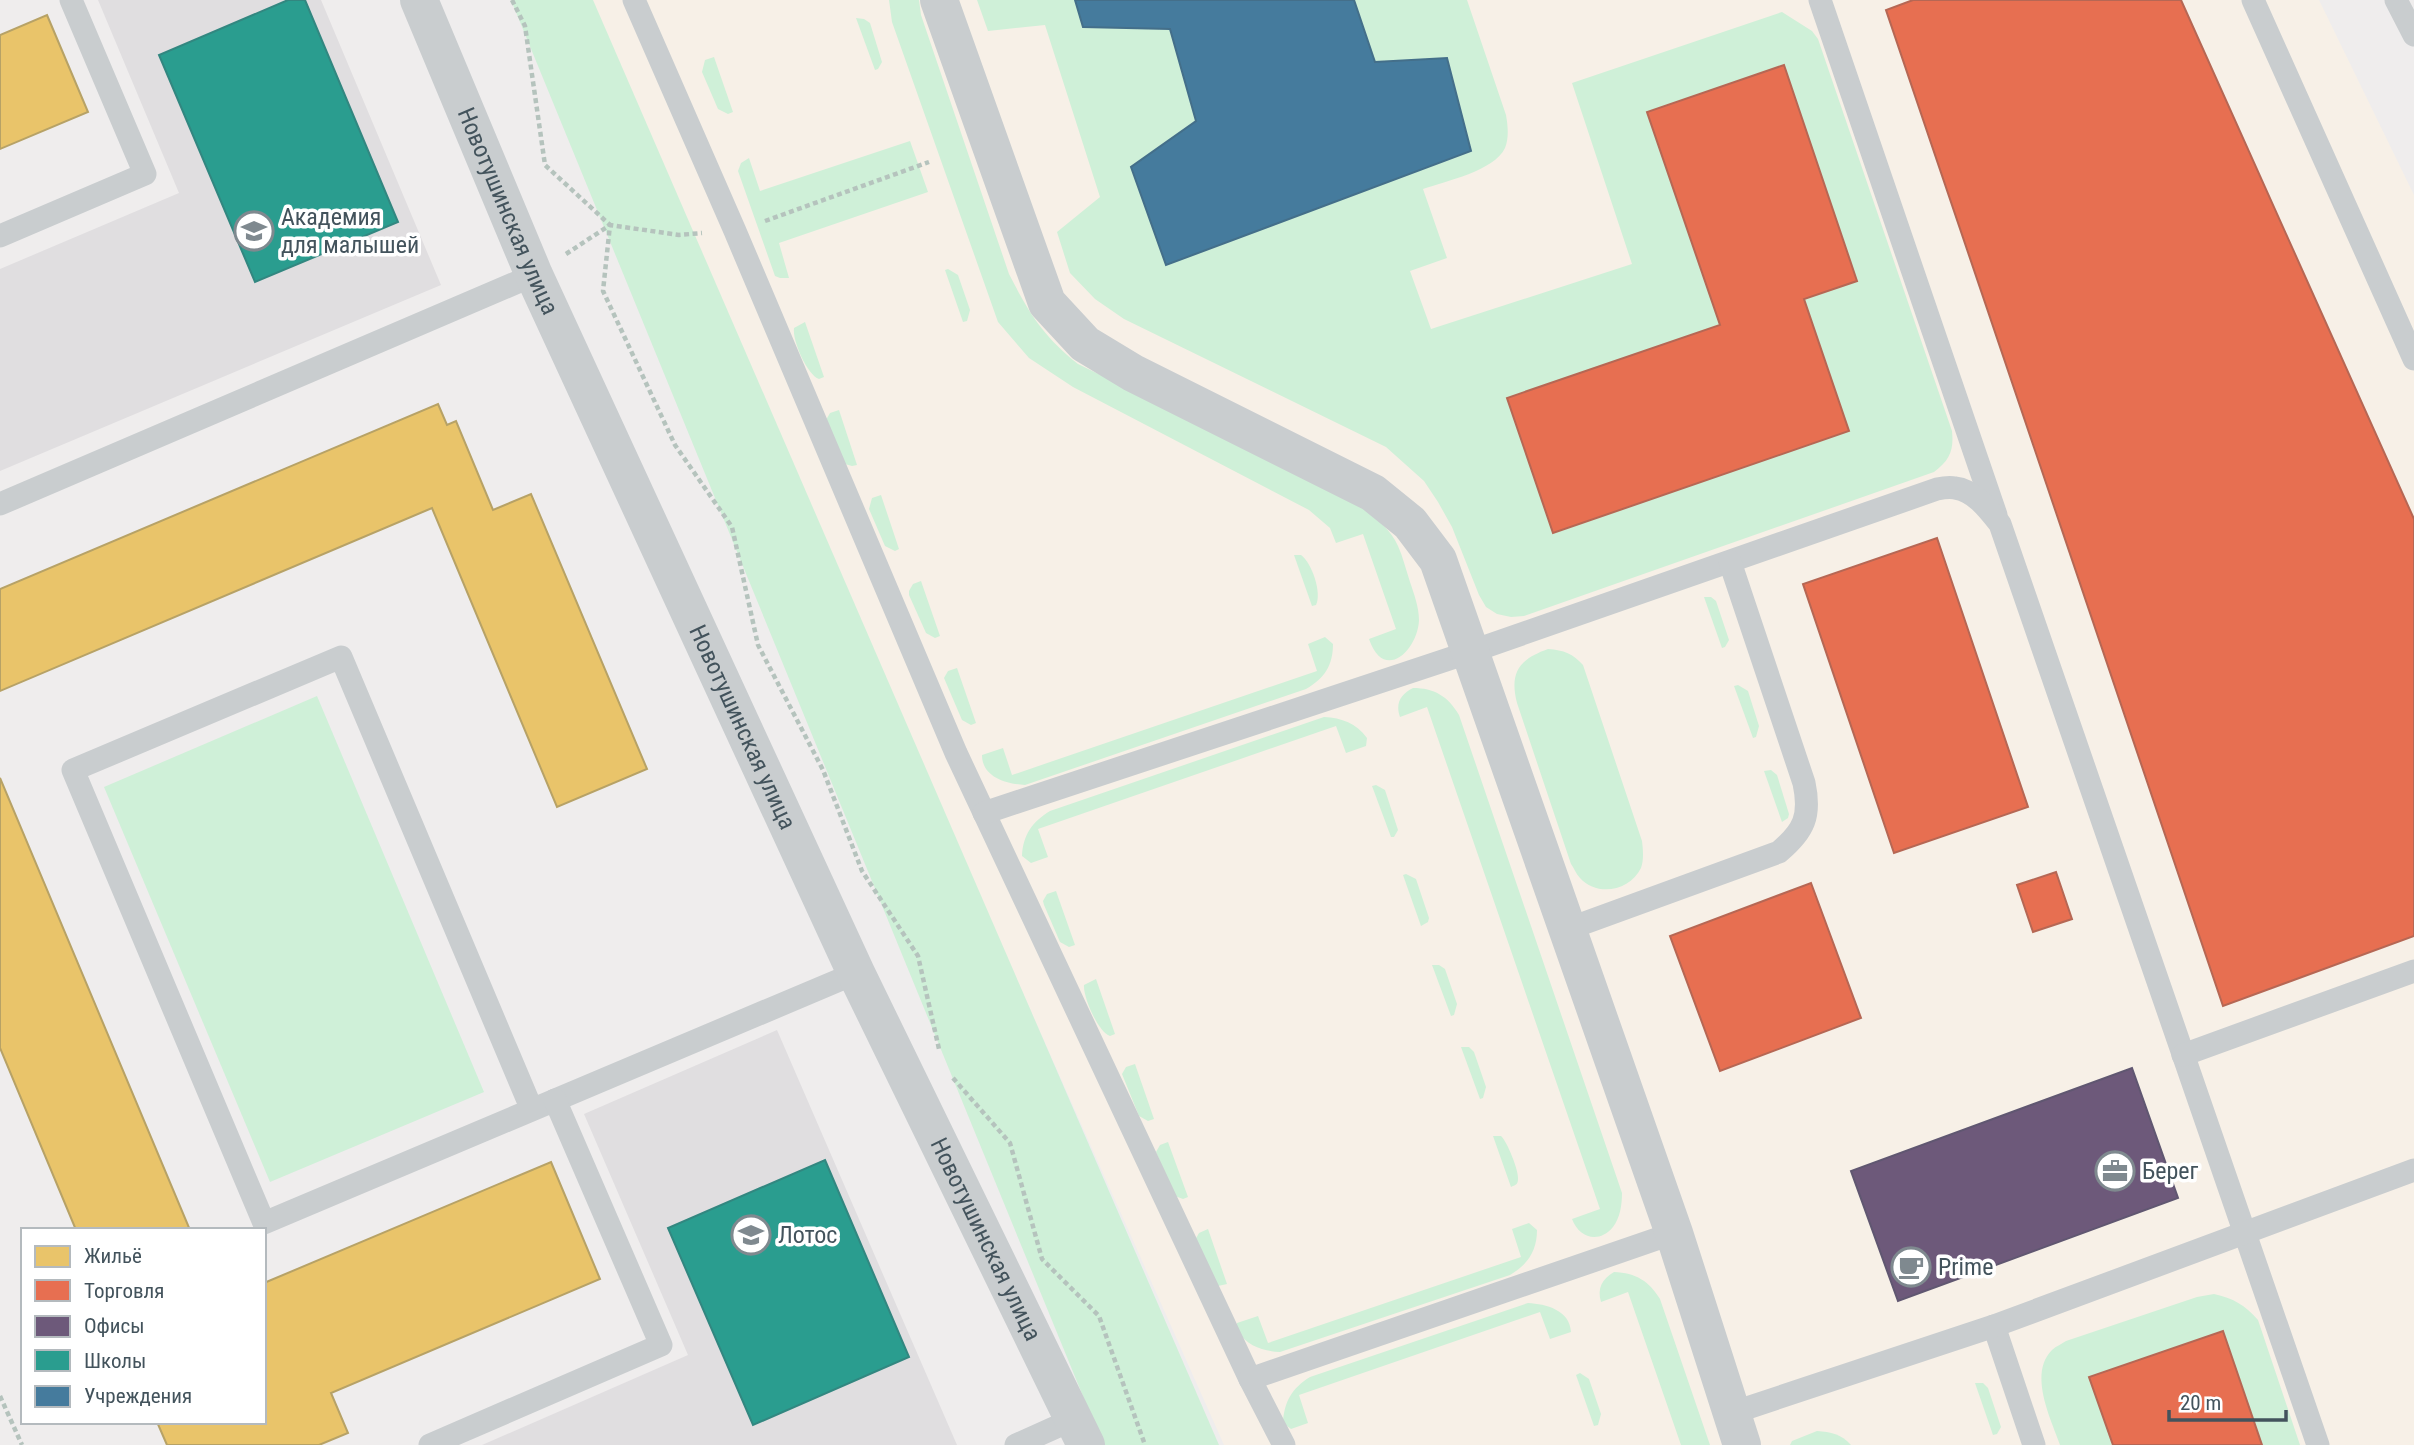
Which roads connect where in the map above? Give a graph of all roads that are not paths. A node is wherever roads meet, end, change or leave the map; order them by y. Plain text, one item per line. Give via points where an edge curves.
1 (71, 0) edge
2 (419, 0) edge
3 (634, 0) edge
4 (939, 0) edge
5 (1820, 0) edge
6 (2253, 0) edge
7 (2396, 0) edge
8 (2414, 35) edge
9 (0, 236) edge
10 (534, 275) junction
11 (2414, 359) edge
12 (0, 504) edge
13 (2000, 524) junction
14 (1730, 562) junction
15 (1470, 652) junction
16 (985, 813) junction
17 (1568, 929) junction
18 (2414, 971) edge
19 (856, 973) junction
20 (2183, 1055) junction
21 (555, 1100) junction
22 (532, 1110) junction
23 (2414, 1170) edge
24 (1674, 1233) junction
25 (2245, 1234) junction
26 (1994, 1326) junction
27 (1250, 1379) junction
28 (1737, 1429) edge
29 (1080, 1432) edge
30 (430, 1445) edge
31 (1016, 1445) edge
32 (1284, 1445) edge
33 (2035, 1445) edge
34 (2318, 1445) edge

1 - 9 lane via 145,174
2 - 10 street, Новотушинская улица
3 - 16 lane
4 - 15 street via 1047,303 1085,344 1133,373 1373,493 1410,523 1438,560
5 - 13 lane
6 - 11 lane
7 - 8 lane
10 - 12 lane
10 - 19 street, Новотушинская улица
13 - 14 lane via 1972,496 1956,488 1937,489
13 - 20 lane
14 - 15 lane
14 - 17 lane via 1804,783 1808,804 1804,822 1795,839 1779,852
15 - 16 lane
15 - 17 street
16 - 27 lane
17 - 24 street
18 - 20 lane
19 - 21 lane
19 - 29 street, Новотушинская улица
20 - 25 lane
21 - 22 lane
21 - 30 lane via 661,1345
22 - 22 lane via 264,1223 73,770 341,657
23 - 25 lane
24 - 27 lane
24 - 28 street
25 - 26 lane
25 - 34 lane
26 - 28 lane
26 - 33 lane
27 - 32 lane
29 - 31 lane

